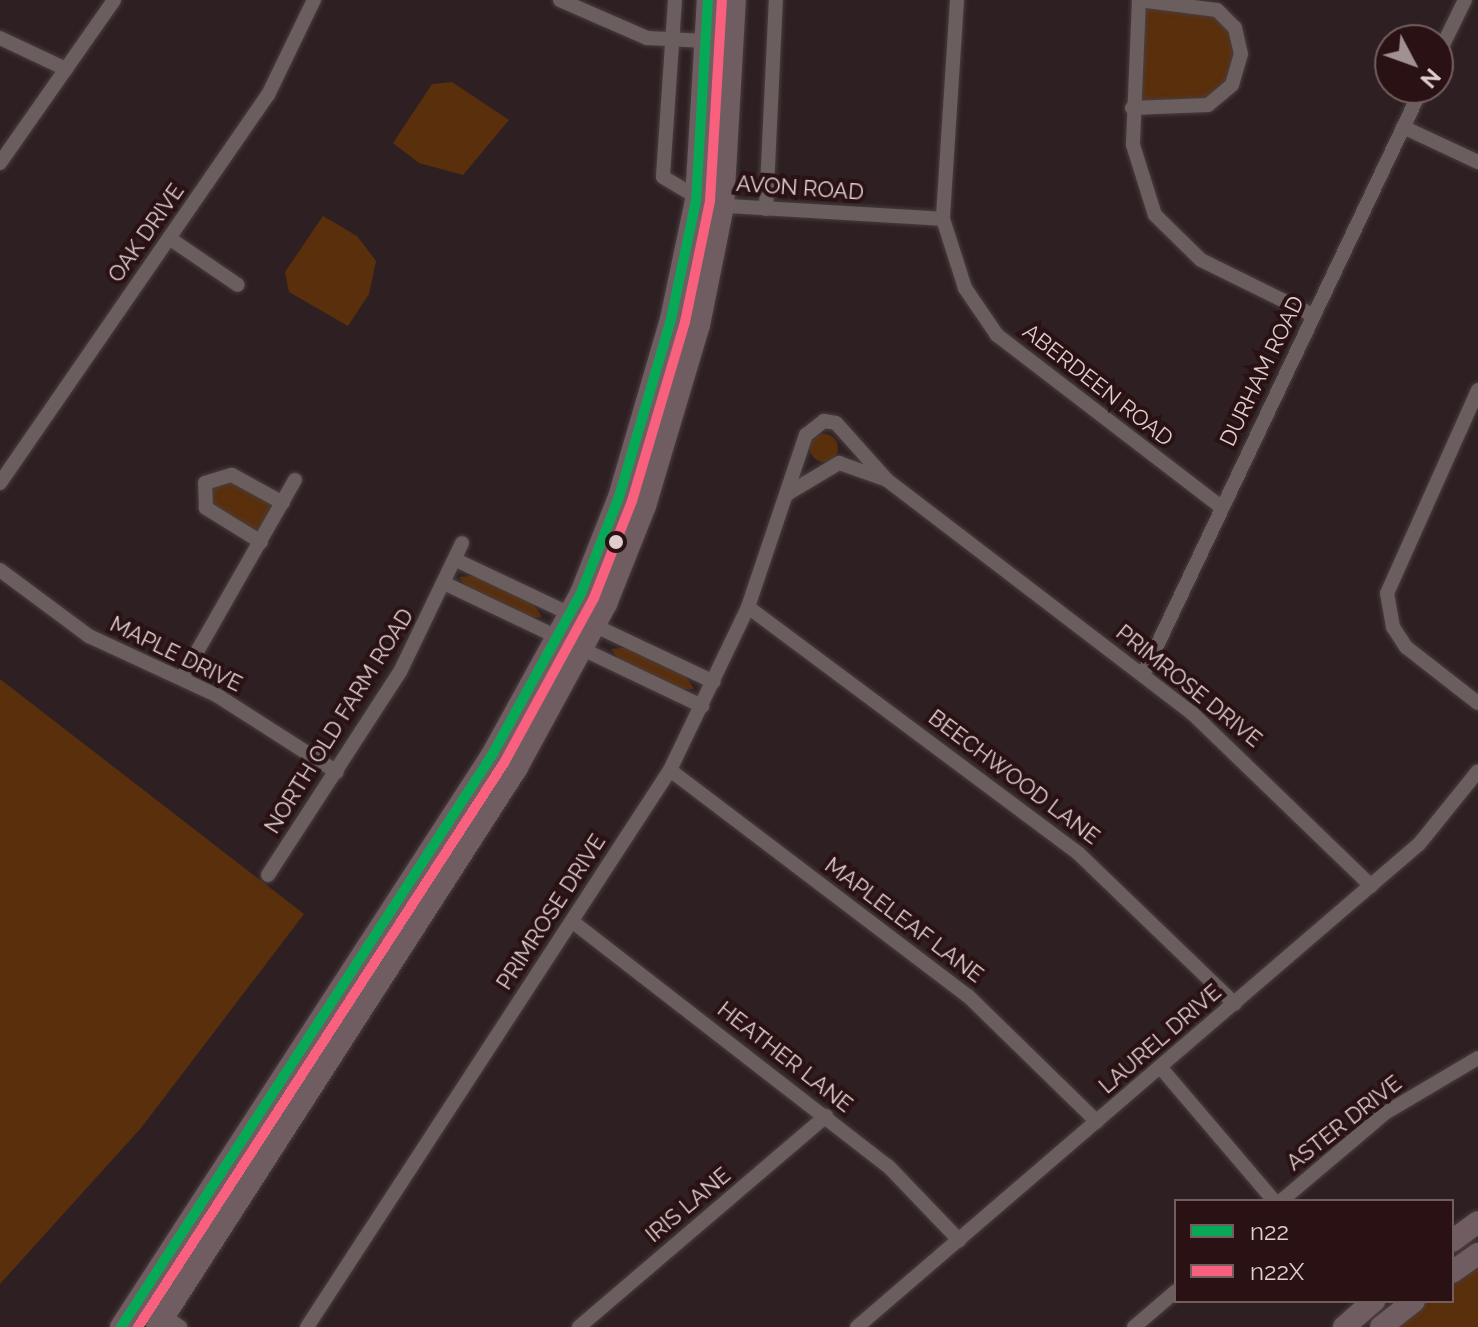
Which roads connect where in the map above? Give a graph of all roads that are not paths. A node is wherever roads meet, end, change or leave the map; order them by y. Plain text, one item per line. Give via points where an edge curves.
1 (114, 0) edge
2 (314, 0) edge
3 (560, 0) edge
4 (675, 0) edge
5 (708, 0) edge
6 (735, 0) edge
7 (776, 0) edge
8 (957, 0) edge
9 (1139, 0) edge
10 (1465, 0) edge
11 (1453, 24) edge
12 (0, 38) edge
13 (673, 41) junction
14 (706, 41) junction
15 (66, 69) junction
16 (1414, 104) edge
17 (1132, 108) junction
18 (1403, 127) junction
19 (1478, 162) edge
20 (0, 163) edge
21 (695, 202) junction
22 (723, 206) junction
23 (766, 209) junction
24 (943, 219) junction
25 (169, 238) junction
26 (238, 285) dead end
27 (1313, 315) junction
28 (1478, 390) edge
29 (295, 480) dead end
30 (887, 480) junction
31 (0, 483) edge
32 (784, 497) junction
33 (283, 503) junction
34 (1221, 507) junction
35 (261, 542) junction
36 (462, 543) dead end
37 (456, 560) junction
38 (0, 570) edge
39 (446, 584) junction
40 (748, 607) junction
41 (582, 621) junction
42 (570, 646) junction
43 (1143, 675) junction
44 (182, 678) junction
45 (714, 682) junction
46 (1478, 703) edge
47 (702, 706) junction
48 (670, 770) junction
49 (1478, 771) edge
50 (337, 772) junction
51 (268, 875) dead end
52 (1371, 886) junction
53 (573, 922) junction
54 (1235, 1004) junction
55 (1478, 1058) edge
56 (1161, 1068) junction
57 (826, 1116) junction
58 (1097, 1122) junction
59 (1272, 1199) edge
60 (1283, 1199) edge
61 (1478, 1222) edge
62 (959, 1240) junction
63 (1454, 1240) edge
64 (1478, 1254) edge
65 (1454, 1271) edge
66 (1174, 1293) edge
67 (139, 1299) junction
68 (1366, 1303) edge
69 (1411, 1303) edge
70 (167, 1323) edge
71 (124, 1326) edge
72 (307, 1327) edge
73 (579, 1327) edge
74 (857, 1327) edge
75 (1134, 1327) edge
76 (1344, 1327) edge
77 (1381, 1327) edge

1 - 15 street
2 - 25 street, OAK DRIVE via 268,95
3 - 13 street via 620,30
4 - 13 street
5 - 14 main road
6 - 22 main road
7 - 23 street
8 - 24 street, ABERDEEN ROAD
9 - 17 street
9 - 17 street via 1217,10 1235,28 1241,54 1232,85 1208,105
10 - 11 street
12 - 15 street
13 - 14 street
13 - 21 street, AVON ROAD via 663,177
14 - 21 main road
15 - 20 street
16 - 18 street, DURHAM ROAD
17 - 27 street via 1135,167 1175,240
18 - 19 street
18 - 27 street, DURHAM ROAD
21 - 22 street, AVON ROAD
21 - 41 main road via 648,409
22 - 23 street, AVON ROAD
22 - 41 main road via 674,417
23 - 24 street, AVON ROAD
24 - 34 street, ABERDEEN ROAD via 965,288 997,335
25 - 26 street
25 - 31 street, OAK DRIVE
27 - 34 street, DURHAM ROAD
28 - 46 street via 1387,593 1393,627 1406,647
29 - 33 street
30 - 32 street, PRIMROSE DRIVE via 839,463 813,473
30 - 32 street, PRIMROSE DRIVE via 842,429 824,421 806,435
30 - 43 street, PRIMROSE DRIVE
32 - 40 street, PRIMROSE DRIVE
33 - 35 street
33 - 35 street via 232,475 205,483 200,500 206,508
34 - 43 street, DURHAM ROAD
35 - 44 street
36 - 37 street, NORTH OLD FARM ROAD
37 - 39 street, NORTH OLD FARM ROAD
37 - 41 street
38 - 44 street, MAPLE DRIVE via 89,636
39 - 42 street
39 - 50 street, NORTH OLD FARM ROAD
40 - 45 street, PRIMROSE DRIVE
40 - 54 street, BEECHWOOD LANE via 1079,854
41 - 42 main road
41 - 45 street
42 - 47 street
42 - 67 main road via 476,781
42 - 70 main road via 516,769
43 - 52 street, PRIMROSE DRIVE via 1274,785
44 - 50 street, MAPLE DRIVE
45 - 47 street, PRIMROSE DRIVE
47 - 48 street, PRIMROSE DRIVE
48 - 53 street, PRIMROSE DRIVE
48 - 58 street, MAPLELEAF LANE via 968,996
49 - 52 street, LAUREL DRIVE via 1420,843
50 - 51 street, NORTH OLD FARM ROAD
52 - 54 street, LAUREL DRIVE
53 - 57 street, HEATHER LANE
53 - 72 street, PRIMROSE DRIVE
54 - 56 street, LAUREL DRIVE
55 - 60 street, ASTER DRIVE via 1385,1113
56 - 58 street, LAUREL DRIVE
56 - 59 street
57 - 62 street, HEATHER LANE
57 - 73 street, IRIS LANE
58 - 62 street, LAUREL DRIVE
61 - 63 main road
62 - 74 street, LAUREL DRIVE
64 - 65 main road
66 - 75 street
67 - 70 street
67 - 71 main road
68 - 76 main road
68 - 77 street
69 - 77 main road

